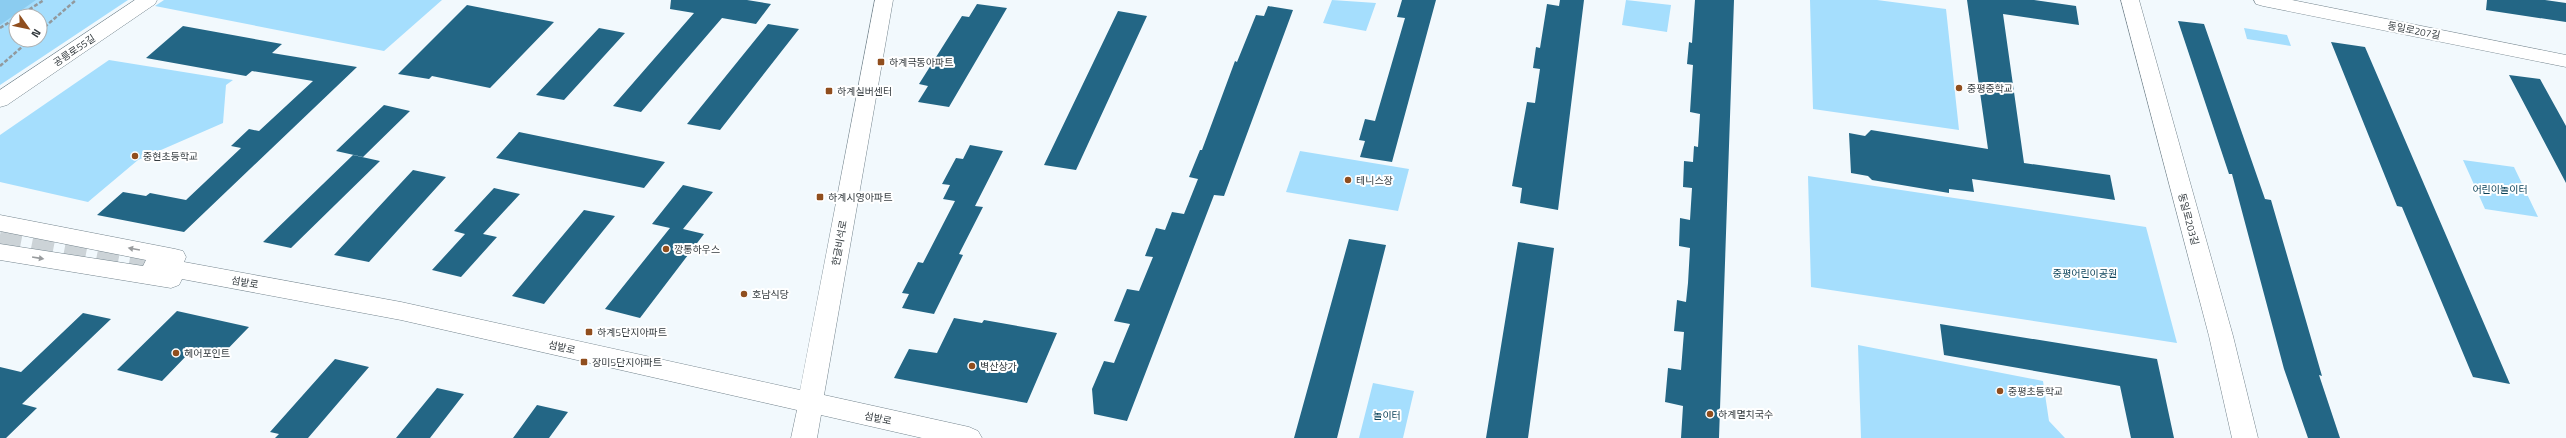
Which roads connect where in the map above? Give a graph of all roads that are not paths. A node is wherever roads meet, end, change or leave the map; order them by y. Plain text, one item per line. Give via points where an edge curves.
1 (148, 0) edge
2 (884, 0) edge
3 (2130, 0) edge
4 (2263, 0) edge
5 (2566, 61) edge
6 (0, 100) edge
7 (0, 223) edge
8 (0, 252) edge
9 (154, 265) tunnel mouth
10 (401, 311) junction
11 (809, 403) junction
12 (804, 438) edge
13 (969, 438) edge
14 (2245, 438) edge

1 - 6 main road, 공릉로55길
2 - 11 main road, 한글비석로
3 - 14 main road, 동일로203길 via 2221,336
4 - 5 main road, 동일로207길
10 -> 7 main road via 382,295
8 -> 10 main road via 183,281 370,319
9 - 10 main road, 섬밭로
10 - 11 main road, 섬밭로
11 - 12 main road, 한글비석로
11 - 13 main road, 섬밭로

